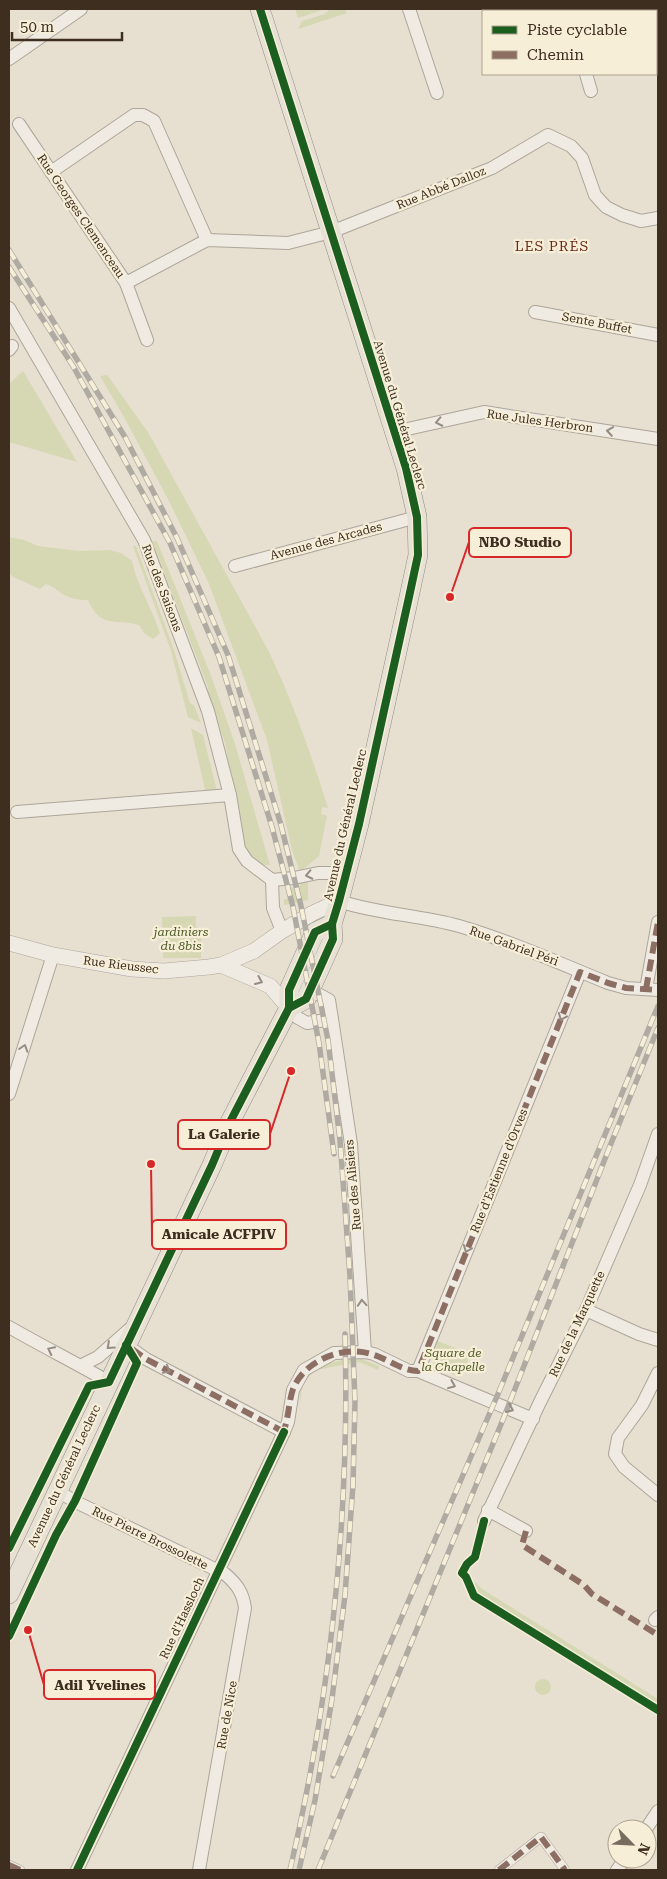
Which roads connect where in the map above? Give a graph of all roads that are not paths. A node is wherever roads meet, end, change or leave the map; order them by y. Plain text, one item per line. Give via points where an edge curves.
1 (81, 9) edge
2 (260, 9) edge
3 (409, 9) edge
4 (9, 59) edge
5 (586, 75) edge
6 (591, 91) dead end
7 (436, 93) dead end
8 (18, 124) dead end
9 (51, 172) junction
10 (658, 218) edge
11 (331, 232) junction
12 (207, 240) junction
13 (126, 283) junction
14 (9, 308) edge
15 (535, 312) dead end
16 (658, 335) edge
17 (147, 340) dead end
18 (394, 432) junction
19 (658, 439) edge
20 (417, 517) junction
21 (235, 566) dead end
22 (230, 795) junction
23 (17, 812) dead end
24 (346, 874) junction
25 (272, 880) junction
26 (339, 901) junction
27 (658, 922) edge
28 (332, 924) junction
29 (282, 931) junction
30 (9, 943) edge
31 (53, 955) junction
32 (221, 965) junction
33 (580, 972) junction
34 (310, 990) junction
35 (652, 990) edge
36 (289, 1008) junction
37 (332, 1019) junction
38 (9, 1094) edge
39 (658, 1134) edge
40 (586, 1310) junction
41 (136, 1324) junction
42 (9, 1327) edge
43 (658, 1340) edge
44 (126, 1345) junction
45 (365, 1352) junction
46 (82, 1365) junction
47 (418, 1371) junction
48 (658, 1374) edge
49 (109, 1382) junction
50 (533, 1419) junction
51 (284, 1432) junction
52 (57, 1491) junction
53 (658, 1495) edge
54 (526, 1531) dead end
55 (218, 1570) junction
56 (9, 1594) edge
57 (9, 1865) edge
58 (20, 1870) edge
59 (77, 1870) edge
60 (199, 1870) edge
61 (498, 1870) edge
62 (565, 1870) edge

1 - 4 street
2 - 11 main road, Avenue du Général Leclerc
3 - 7 street
5 - 6 street
8 - 9 street, Rue Georges Clemenceau
9 - 12 street via 134,115 143,115 154,121
9 - 13 street, Rue Georges Clemenceau
10 - 11 street, Rue Abbé Dalloz via 641,221 606,207 595,195 582,158 571,146 548,135 492,168
11 - 12 street, Rue Abbé Dalloz via 288,243
11 - 18 main road, Avenue du Général Leclerc
12 - 13 street
13 - 17 street, Rue Georges Clemenceau
14 - 22 street, Rue des Saisons via 144,540 208,711
15 - 16 street, Sente Buffet
19 -> 18 street, Rue Jules Herbron via 484,412
18 - 20 main road, Avenue du Général Leclerc
20 - 21 street, Avenue des Arcades
20 - 24 main road, Avenue du Général Leclerc via 418,555
22 - 23 street
22 - 25 street, Rue des Saisons via 239,849 247,862
24 -> 25 street via 318,873
24 - 26 main road, Avenue du Général Leclerc
25 - 29 street via 274,908
26 - 28 main road, Avenue du Général Leclerc
26 - 29 street, Rue Rieussec
26 - 33 street, Rue Gabriel Péri via 361,909 462,927
27 - 35 street
28 - 34 main road, Avenue du Général Leclerc via 333,939
28 - 36 main road, Avenue du Général Leclerc via 315,932 289,990
29 - 32 street, Rue Rieussec via 254,951
30 - 31 street, Rue Rieussec
31 - 32 street, Rue Rieussec via 132,969 164,971
38 -> 31 street
32 -> 36 street via 270,986
33 - 35 street, Rue Gabriel Péri via 626,988
33 -> 47 street, Rue d'Estienne d'Orves
34 - 36 main road, Avenue du Général Leclerc via 306,999
34 - 37 street, Rue des Alisiers via 329,1000
36 - 37 street via 307,1023
36 - 41 main road, Avenue du Général Leclerc via 230,1122
45 -> 37 street, Rue des Alisiers via 351,1144
39 - 40 street, Rue de la Marquette via 640,1185
40 - 43 street
40 - 50 street, Rue de la Marquette
41 - 44 main road, Avenue du Général Leclerc
41 -> 46 street via 98,1357
46 -> 42 street
44 - 49 main road, Avenue du Général Leclerc
44 -> 51 street
45 - 47 street via 409,1371
45 - 51 street via 334,1353 304,1370 293,1390
46 - 49 street
47 -> 50 street
48 - 53 street via 642,1405 618,1438 615,1454 624,1467
49 - 52 main road, Avenue du Général Leclerc
50 - 54 street, Rue de la Marquette via 486,1516
51 - 55 street, Rue d'Hassloch
52 - 55 street, Rue Pierre Brossolette
52 - 56 main road, Avenue du Général Leclerc
55 - 59 street, Rue d'Hassloch
55 - 60 street, Rue de Nice via 237,1584 246,1608
57 - 58 street
61 - 62 street via 541,1837

